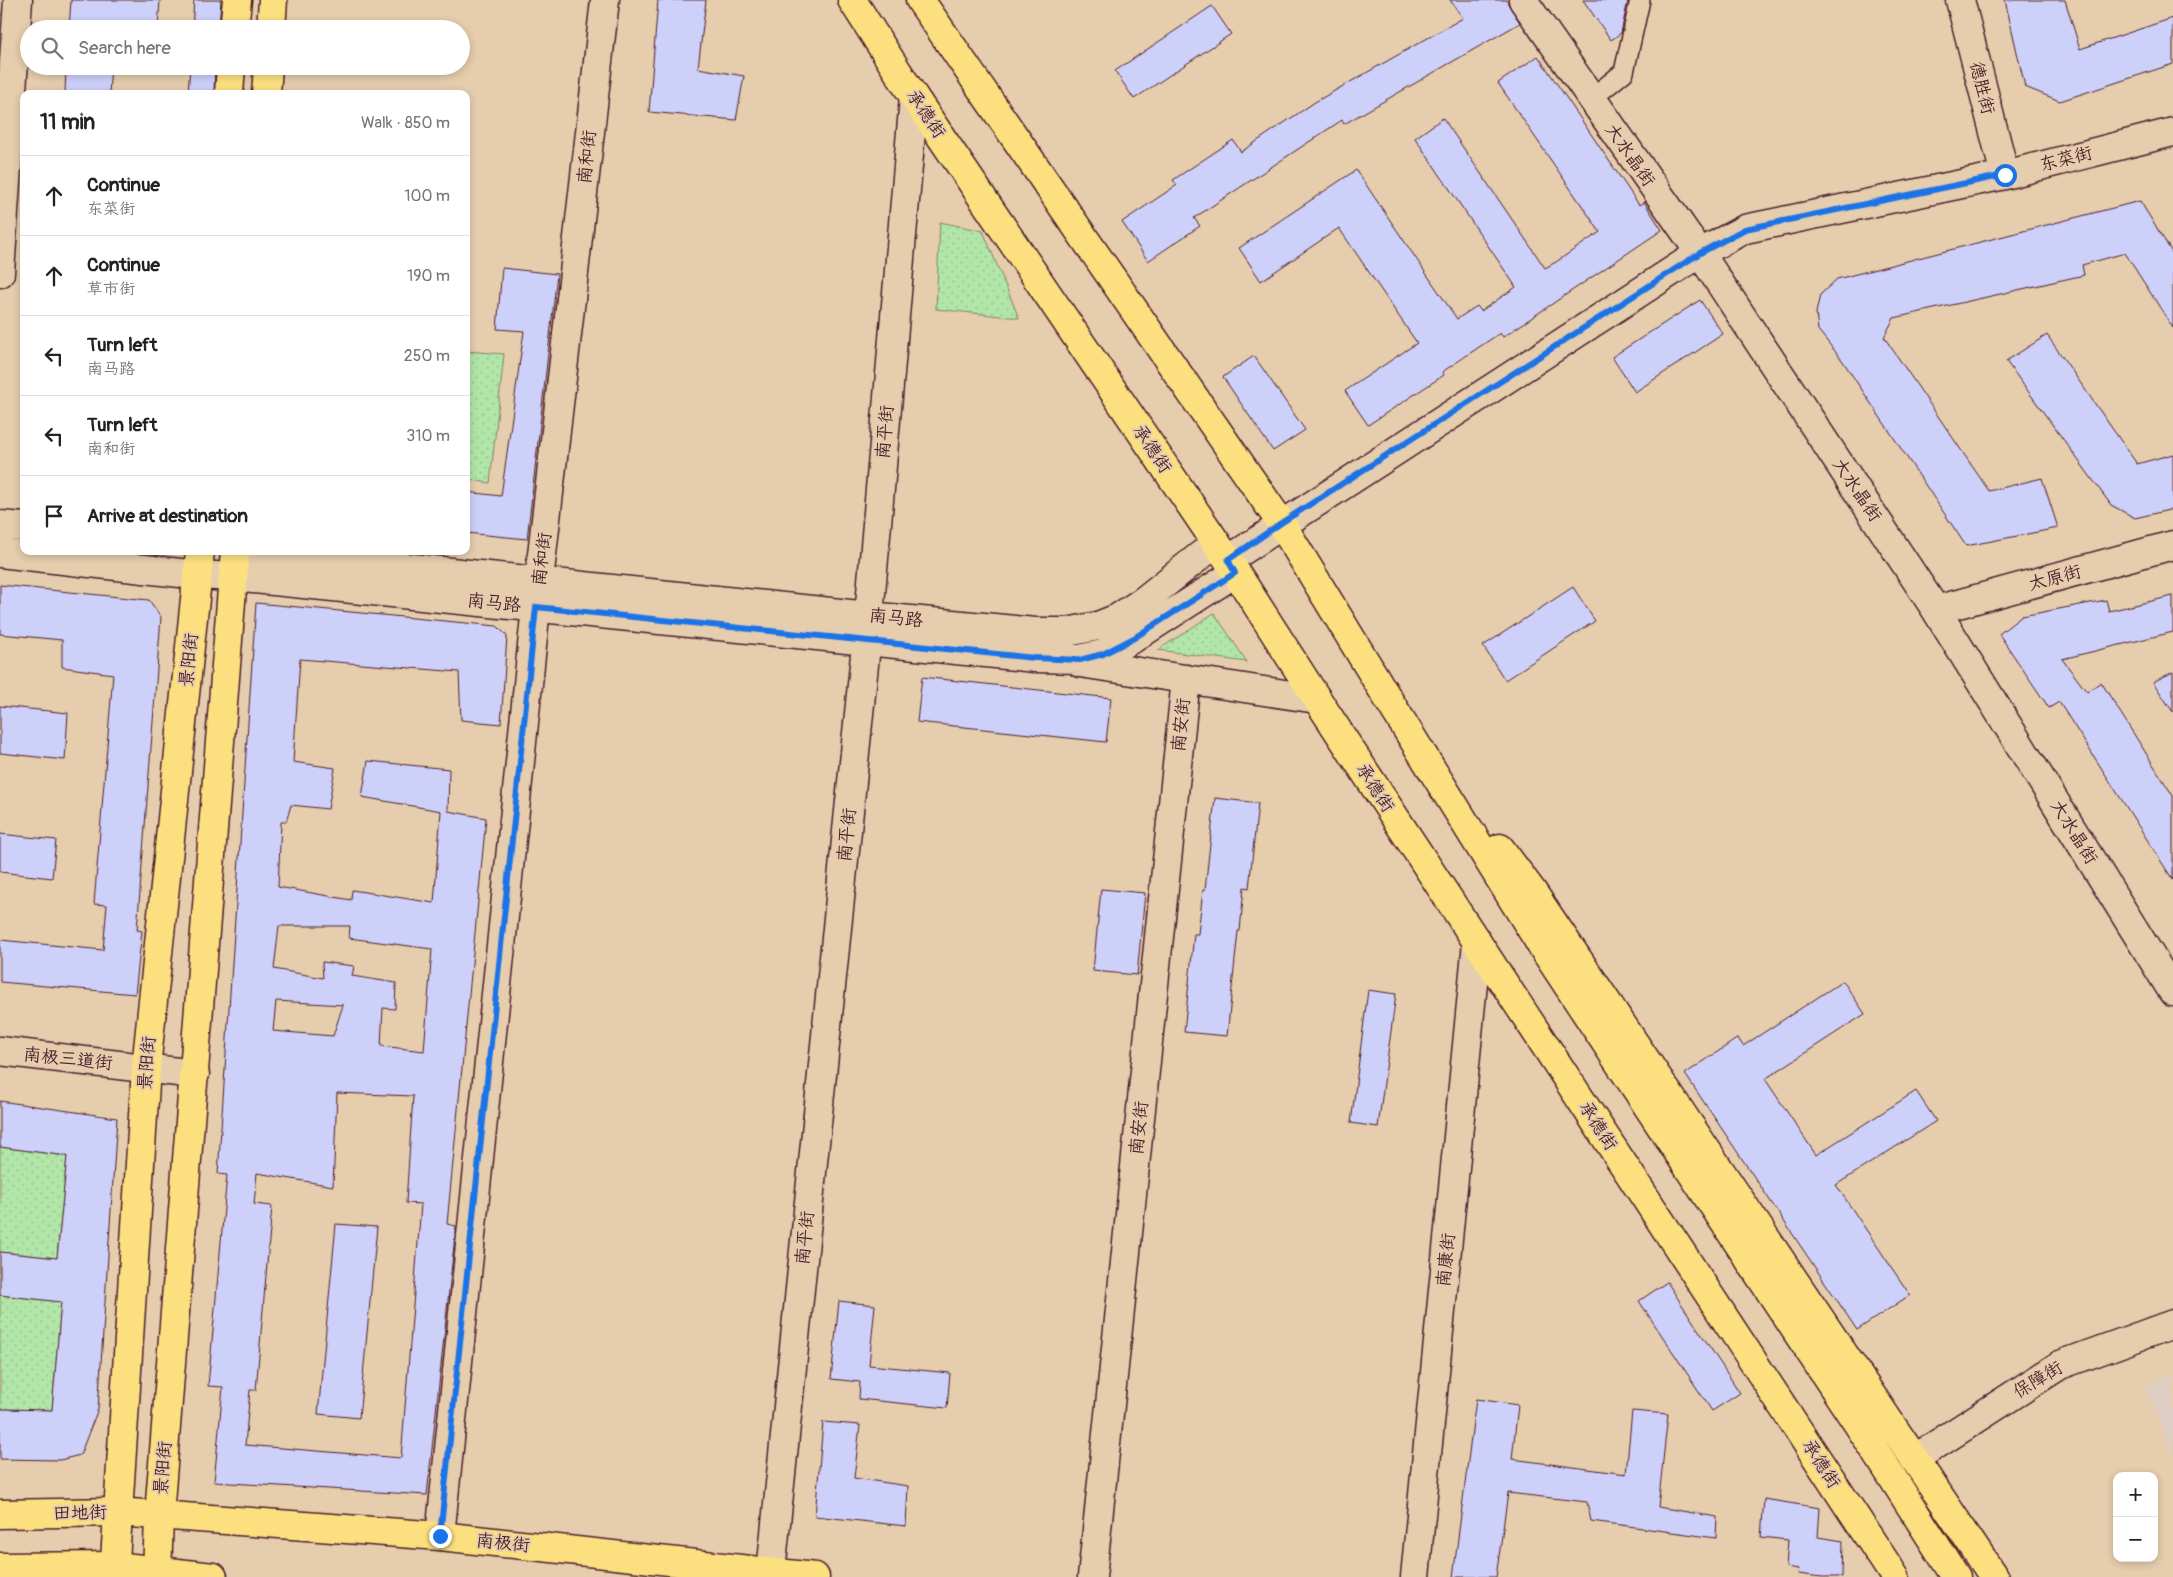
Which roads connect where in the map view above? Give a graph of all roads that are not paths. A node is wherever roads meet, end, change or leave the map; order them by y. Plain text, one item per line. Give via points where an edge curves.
1 (18, 0) edge
2 (237, 0) edge
3 (272, 0) edge
4 (605, 0) edge
5 (852, 0) edge
6 (920, 0) edge
7 (1523, 0) edge
8 (1640, 0) edge
9 (1960, 0) edge
10 (235, 20) edge
11 (271, 20) edge
12 (230, 75) edge
13 (267, 75) edge
14 (229, 90) edge
15 (266, 90) edge
16 (914, 96) junction
17 (1591, 98) junction
18 (2173, 132) edge
19 (2005, 175) junction
20 (1700, 253) junction
21 (0, 273) edge
22 (1281, 523) junction
23 (0, 525) edge
24 (20, 527) edge
25 (2173, 545) edge
26 (0, 553) edge
27 (20, 554) edge
28 (40, 555) edge
29 (279, 555) edge
30 (1226, 559) junction
31 (199, 563) edge
32 (234, 564) edge
33 (538, 594) junction
34 (1936, 610) junction
35 (868, 628) junction
36 (1054, 659) junction
37 (1186, 679) junction
38 (1317, 699) junction
39 (1393, 707) junction
40 (1477, 942) junction
41 (2173, 992) edge
42 (0, 1051) edge
43 (146, 1068) junction
44 (195, 1074) junction
45 (2173, 1324) edge
46 (1914, 1459) junction
47 (117, 1512) junction
48 (0, 1514) edge
49 (160, 1515) junction
50 (440, 1536) junction
51 (0, 1567) edge
52 (114, 1572) edge
53 (771, 1572) junction
54 (157, 1574) edge
55 (213, 1577) edge
56 (815, 1577) edge
57 (1092, 1577) edge
58 (1415, 1577) edge
59 (1895, 1577) edge
60 (1956, 1577) edge
61 (1994, 1577) edge

1 - 21 street
2 - 10 main road
3 - 11 main road
4 - 33 street, 南和街
5 - 16 main road, 承德街
6 - 22 main road
7 - 17 street, 大水晶街
8 - 17 street via 1624,72
9 - 19 street, 德胜街
12 - 14 main road
13 - 15 main road
16 - 30 main road, 承德街
16 - 35 street, 南平街
17 - 20 street, 大水晶街
18 - 19 street, 东菜街
19 - 20 street, 东菜街 via 1745,229
20 - 22 street, 东菜街
20 - 34 street, 大水晶街
22 - 30 street, 东菜街
22 - 39 main road
23 - 24 street
25 - 34 street, 太原街
26 - 27 street, 南马路
28 - 31 street, 南马路
29 - 33 street, 南马路
30 - 35 street, 南马路 via 1142,602 1118,618 1067,632
30 - 36 street, 南马路 via 1134,638 1103,654 1080,660
30 - 38 main road, 承德街
31 - 32 street, 南马路
31 - 43 main road, 景阳街
32 - 33 street, 南马路
32 - 44 main road, 景阳街
33 - 35 street, 南马路
33 - 50 street, 南和街
34 - 41 street, 大水晶街
35 - 36 street, 南马路
35 - 53 street, 南平街
36 - 37 street
37 - 38 street
37 - 57 street, 南安街
38 - 40 main road, 承德街
39 - 46 main road via 1532,892
39 - 60 main road via 1543,948
40 - 58 street, 南康街
40 - 59 main road, 承德街
42 - 43 street, 南极三道街
43 - 44 street, 南极三道街
43 - 47 main road, 景阳街
44 - 49 main road, 景阳街
45 - 46 street, 保障街 via 2060,1365
46 - 61 main road
47 - 48 main road, 田地街
47 - 49 main road, 田地街
47 - 52 main road, 景阳街
49 - 50 main road, 南极街
49 - 54 main road, 景阳街
50 - 53 main road, 南极街
51 - 52 main road
52 - 54 main road
53 - 56 main road, 南极街
54 - 55 main road

